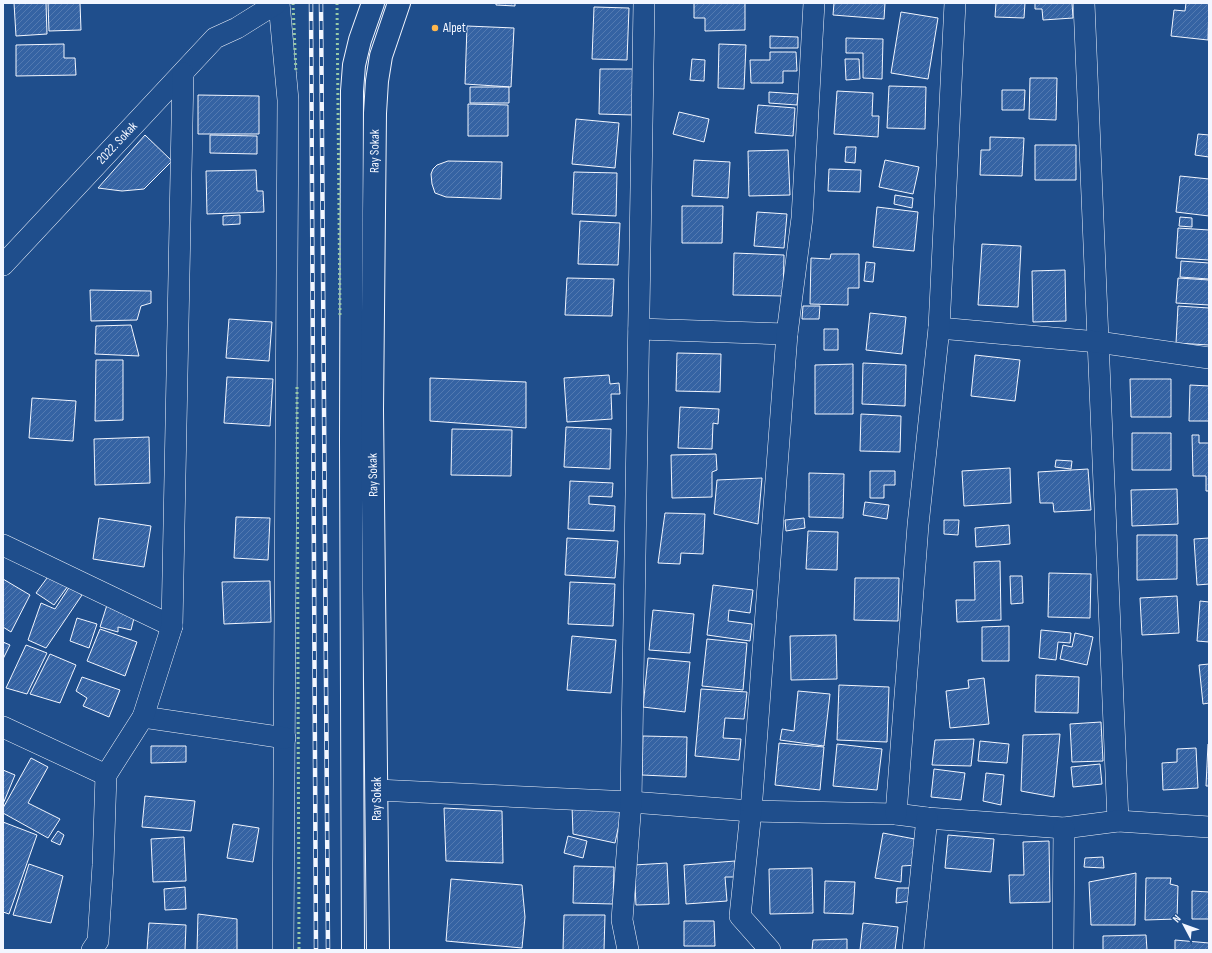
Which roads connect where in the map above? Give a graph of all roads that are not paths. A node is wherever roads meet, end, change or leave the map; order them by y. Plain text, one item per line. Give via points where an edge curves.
1 (278, 3) edge
2 (373, 3) edge
3 (399, 3) edge
4 (644, 3) edge
5 (814, 3) edge
6 (955, 3) edge
7 (1084, 3) edge
8 (183, 73) junction
9 (3, 266) edge
10 (939, 328) junction
11 (640, 329) junction
12 (787, 334) junction
13 (1098, 342) junction
14 (1209, 358) edge
15 (3, 545) edge
16 (172, 626) junction
17 (143, 717) junction
18 (3, 727) edge
19 (285, 738) junction
20 (106, 775) junction
21 (377, 790) junction
22 (631, 802) junction
23 (751, 811) junction
24 (896, 814) junction
25 (928, 818) junction
26 (1118, 821) junction
27 (1209, 827) edge
28 (1064, 828) junction
29 (92, 950) edge
30 (283, 950) edge
31 (353, 950) edge
32 (378, 950) edge
33 (628, 950) edge
34 (770, 950) edge
35 (914, 950) edge
36 (1063, 950) edge

1 - 8 street, 2022. Sokak via 237,28 214,38
1 - 19 street via 288,100
2 - 31 street via 354,65 352,91
3 - 21 street, Ray Sokak via 381,56 375,113 372,410
4 - 11 street
5 - 12 street via 802,218
6 - 10 street
7 - 13 street
8 - 9 street, 2022. Sokak
8 - 16 street
10 - 13 street
10 - 24 street via 918,525
11 - 12 street
11 - 22 street
12 - 23 street
13 - 14 street
13 - 26 street
15 - 16 street
16 - 17 street
17 - 19 street
17 - 20 street
18 - 20 street
19 - 30 street
20 - 29 street via 98,941
21 - 22 street
21 - 32 street, Ray Sokak
22 - 23 street
22 - 33 street via 622,920
23 - 24 street
23 - 34 street via 740,916
24 - 25 street
25 - 28 street
25 - 35 street
26 - 27 street
26 - 28 street
28 - 36 street

